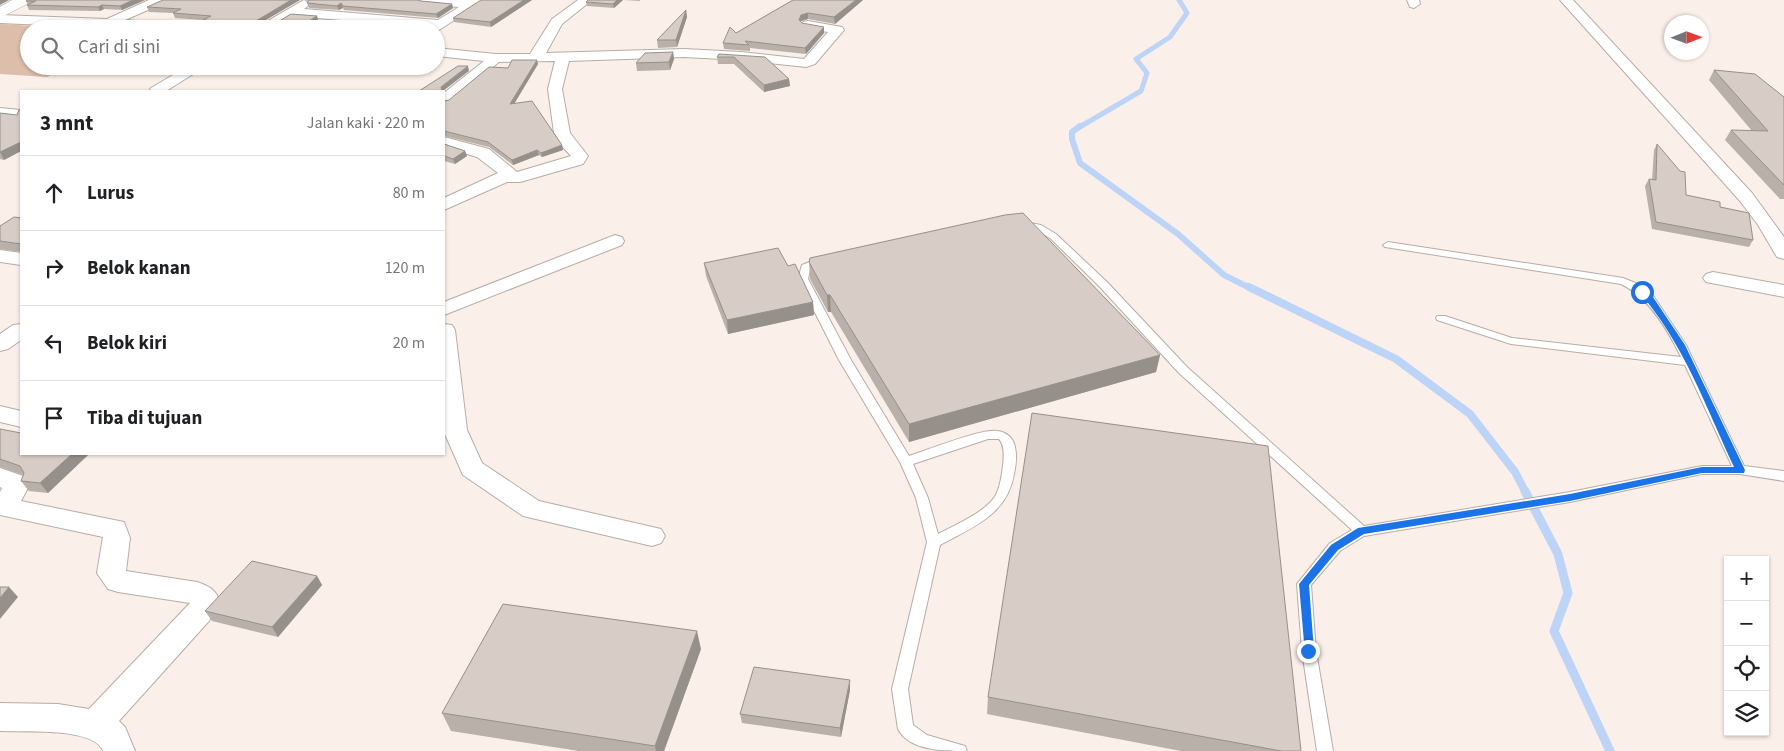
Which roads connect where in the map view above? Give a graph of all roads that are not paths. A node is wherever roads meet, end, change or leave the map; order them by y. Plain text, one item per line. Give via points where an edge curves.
1 (24, 0) edge
2 (160, 0) edge
3 (312, 0) edge
4 (422, 0) edge
5 (586, 0) edge
6 (1566, 0) edge
7 (475, 2) edge
8 (292, 12) junction
9 (0, 13) edge
10 (0, 19) edge
11 (27, 20) edge
12 (116, 20) edge
13 (277, 20) edge
14 (369, 20) edge
15 (445, 21) edge
16 (808, 25) edge
17 (445, 53) edge
18 (563, 56) junction
19 (496, 58) junction
20 (534, 58) junction
21 (184, 75) edge
22 (158, 90) edge
23 (445, 99) edge
24 (0, 113) edge
25 (20, 115) edge
26 (445, 142) edge
27 (508, 176) junction
28 (445, 205) edge
29 (1775, 224) edge
30 (1014, 225) edge
31 (615, 241) dead end
32 (1388, 245) dead end
33 (1784, 253) edge
34 (0, 256) edge
35 (830, 258) edge
36 (20, 259) edge
37 (1712, 278) dead end
38 (1784, 291) edge
39 (445, 309) edge
40 (1441, 318) dead end
41 (445, 339) edge
42 (1690, 362) junction
43 (0, 414) edge
44 (20, 418) edge
45 (1250, 447) edge
46 (1270, 450) junction
47 (906, 462) junction
48 (1740, 470) junction
49 (0, 476) edge
50 (1784, 476) edge
51 (1361, 531) junction
52 (652, 536) dead end
53 (934, 542) junction
54 (0, 717) edge
55 (96, 724) junction
56 (120, 751) edge
57 (959, 751) edge
58 (1325, 751) edge

1 - 9 street
2 - 12 street
3 - 8 street
4 - 7 street
5 - 20 street via 557,22
6 - 29 street via 1734,184
7 - 15 street
8 - 13 street
8 - 14 street
10 - 11 street
16 - 18 street via 837,30 808,62 684,54
17 - 19 street
18 - 20 street
18 - 27 street via 555,89 562,133 580,156 577,160 520,177
19 - 20 street
19 - 23 street
21 - 22 street
24 - 25 street
26 - 27 street via 483,153 510,174
27 - 28 street
29 - 33 street
30 - 46 lane via 1038,227 1053,236 1183,370
31 - 39 street
32 - 42 lane via 1623,280 1650,299
34 - 36 street
35 - 47 lane via 805,268 803,279 845,360
37 - 38 street
40 - 42 lane via 1511,342
41 - 52 street via 455,430 472,469 532,509
42 - 48 lane
43 - 44 street
45 - 46 lane
46 - 51 lane
47 - 53 lane via 922,498
47 - 53 lane via 987,435 1000,434 1008,444 1006,482 1000,499 968,524
48 - 50 lane
48 - 51 lane via 1702,470 1570,497
49 - 55 street via 17,484 8,508 115,529 118,538 111,573 118,581 197,593 205,599 199,614
51 - 58 lane via 1335,547 1304,584 1308,651
53 - 57 lane via 900,689 906,729 923,741
54 - 55 street
55 - 56 street via 112,734

